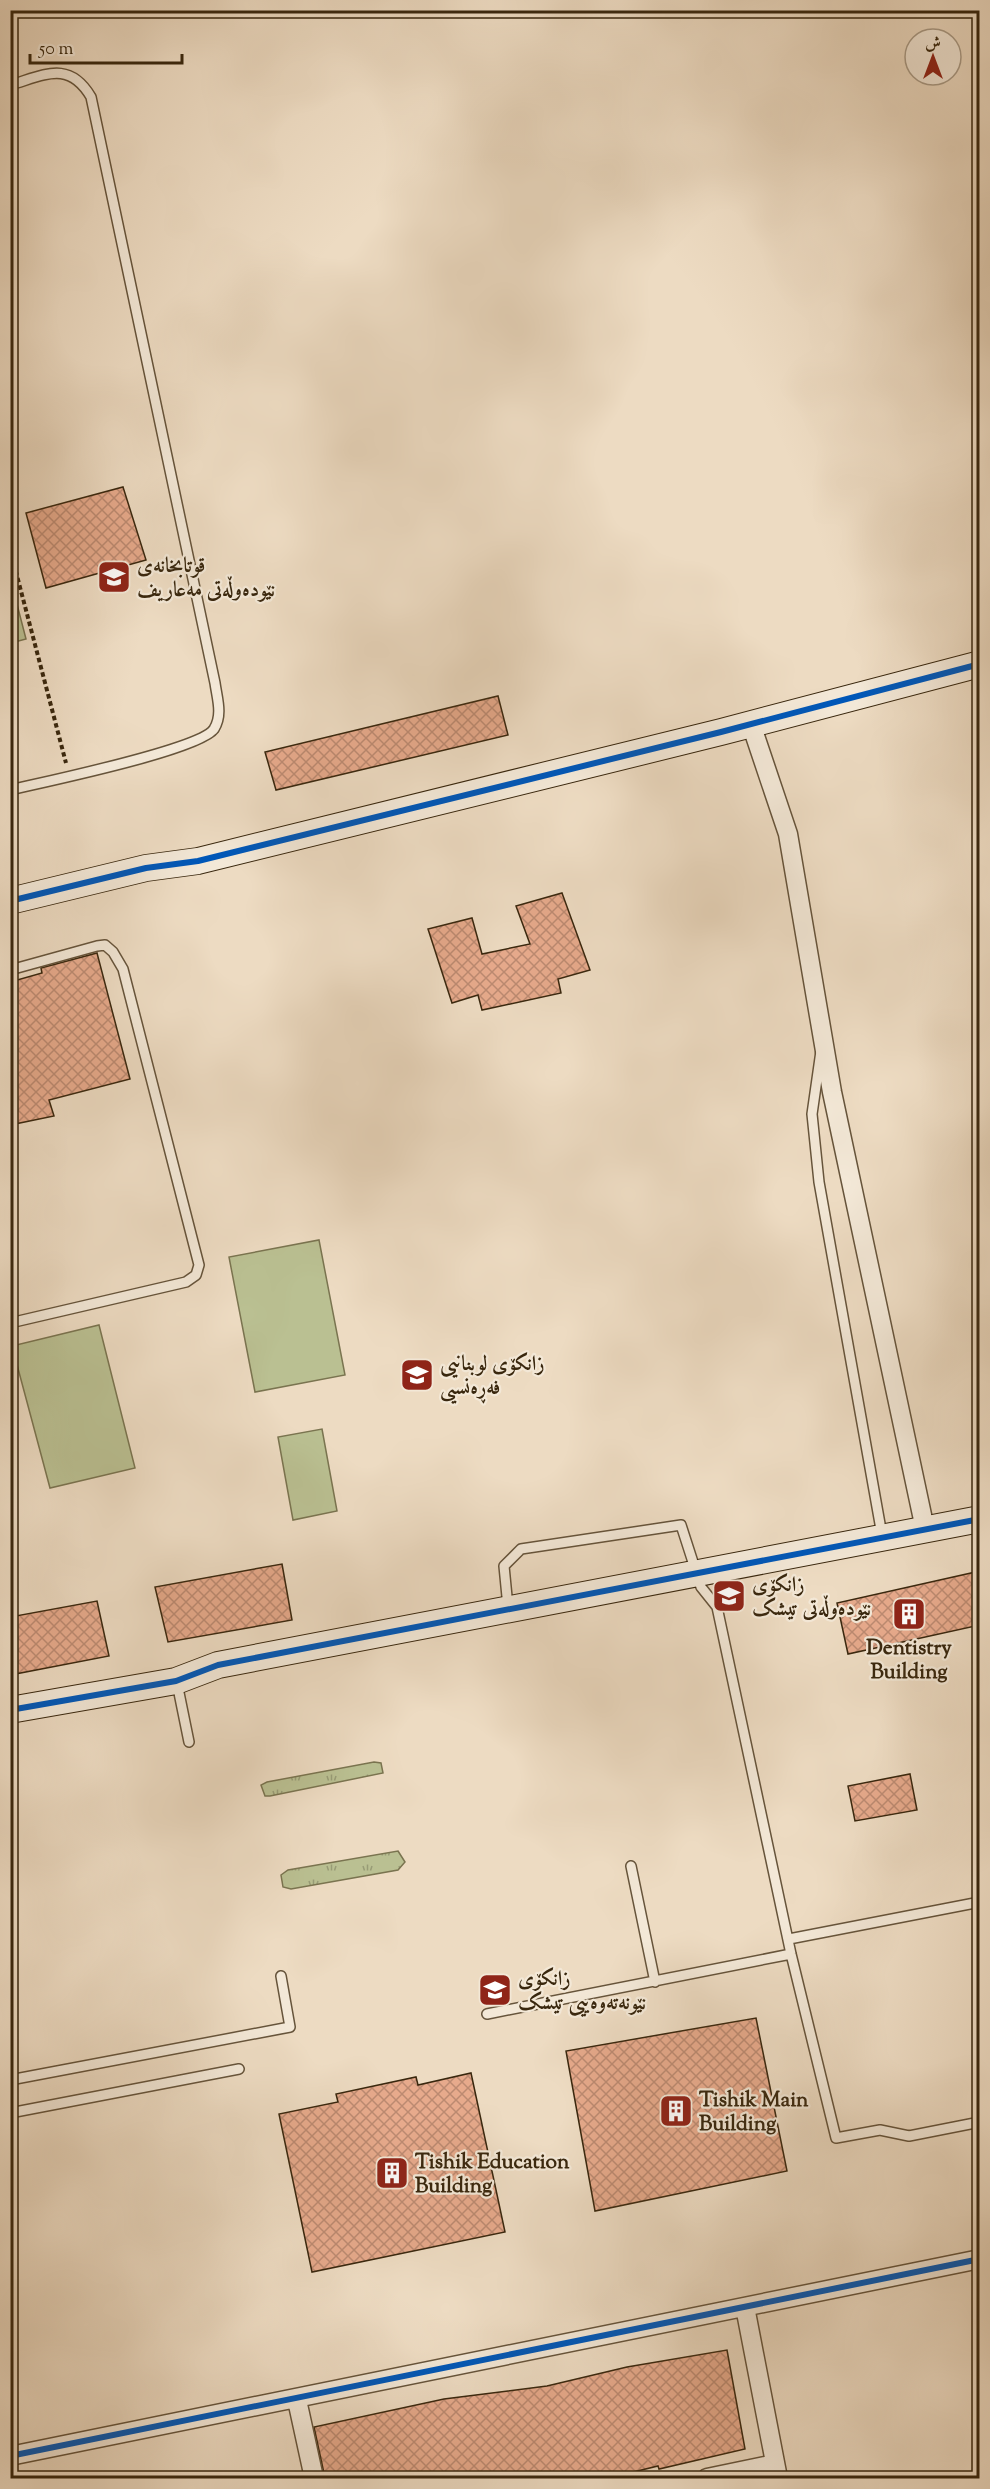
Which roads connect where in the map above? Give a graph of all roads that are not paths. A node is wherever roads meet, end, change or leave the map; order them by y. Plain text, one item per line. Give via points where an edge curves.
1 (10, 85) edge
2 (980, 664) edge
3 (752, 724) junction
4 (10, 790) edge
5 (198, 861) junction
6 (10, 901) edge
7 (10, 917) edge
8 (10, 970) edge
9 (823, 1041) junction
10 (10, 1323) edge
11 (980, 1519) edge
12 (925, 1529) junction
13 (980, 1534) edge
14 (882, 1537) junction
15 (698, 1579) junction
16 (508, 1610) junction
17 (177, 1681) junction
18 (10, 1710) edge
19 (189, 1742) dead end
20 (630, 1866) dead end
21 (980, 1902) edge
22 (789, 1939) junction
23 (791, 1954) junction
24 (280, 1976) dead end
25 (655, 1982) junction
26 (487, 2014) dead end
27 (239, 2069) dead end
28 (10, 2080) edge
29 (10, 2113) edge
30 (980, 2122) edge
31 (980, 2259) edge
32 (745, 2307) junction
33 (297, 2400) junction
34 (10, 2456) edge
35 (777, 2471) edge
36 (314, 2478) edge
37 (707, 2478) edge

1 - 4 lane via 60,73 74,75 91,97 219,717 213,730 185,745
2 - 3 street
3 - 5 street
3 - 9 street via 789,834
5 - 6 street via 136,870
5 - 7 street via 153,879
8 - 10 lane via 97,946 105,945 113,952 123,969 199,1265 196,1275 186,1282
9 - 12 street
9 - 14 lane via 812,1114 819,1182
11 - 12 street
12 - 14 street
13 - 15 street
14 - 15 street
15 - 16 street
15 - 16 lane via 681,1525 521,1550 504,1566
15 - 17 street via 221,1680
15 - 22 lane via 717,1607
16 - 17 street via 218,1665
17 - 18 street
17 - 19 lane
20 - 25 lane
21 - 22 lane
22 - 23 lane
23 - 25 lane
23 - 30 lane via 836,2138 880,2130 909,2136
24 - 28 lane via 290,2027
25 - 26 lane
27 - 29 lane
31 - 32 street
32 - 33 street
32 - 35 street
33 - 34 street
33 - 36 street
35 - 37 street

